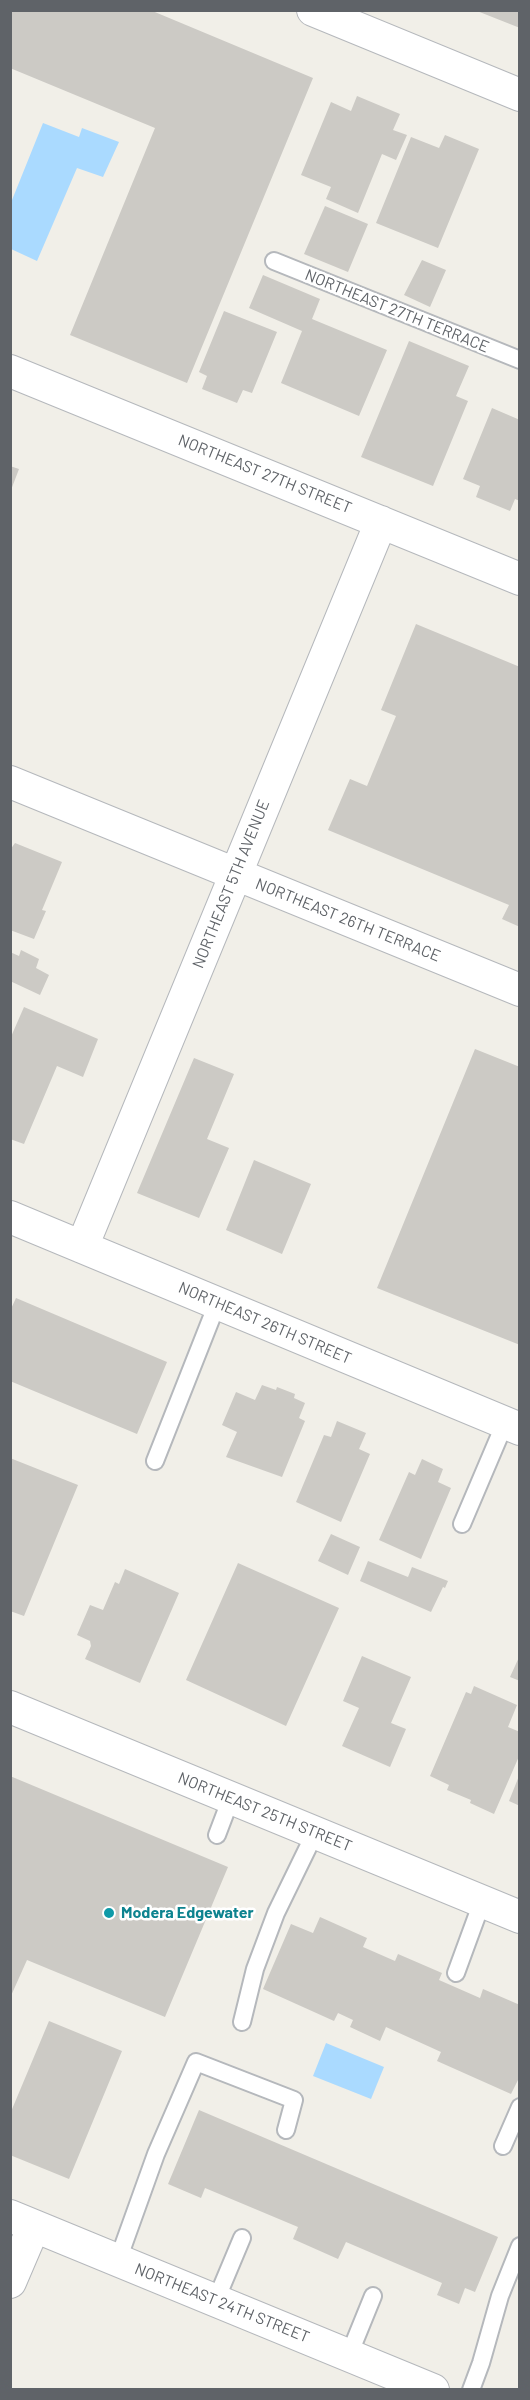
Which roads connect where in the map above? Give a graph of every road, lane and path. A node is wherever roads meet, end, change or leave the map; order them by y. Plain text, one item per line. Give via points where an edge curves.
1 (313, 10) edge
2 (519, 95) edge
3 (274, 261) dead end
4 (519, 360) edge
5 (10, 371) edge
6 (381, 522) junction
7 (519, 579) edge
8 (10, 782) edge
9 (235, 874) junction
10 (519, 990) edge
11 (13, 1226) edge
12 (82, 1247) junction
13 (218, 1304) junction
14 (512, 1426) edge
15 (155, 1461) dead end
16 (462, 1524) dead end
17 (10, 1707) edge
18 (231, 1798) junction
19 (315, 1833) junction
20 (217, 1834) dead end
21 (482, 1902) junction
22 (519, 1917) edge
23 (456, 1972) dead end
24 (242, 2022) dead end
25 (519, 2107) edge
26 (286, 2130) dead end
27 (503, 2146) dead end
28 (22, 2221) edge
29 (242, 2238) dead end
30 (519, 2246) edge
31 (118, 2260) junction
32 (10, 2282) edge
33 (373, 2296) dead end
34 (216, 2300) junction
35 (349, 2355) junction
36 (415, 2386) edge
37 (471, 2390) edge

1 - 2 street
3 - 4 lane, NORTHEAST 27TH TERRACE
5 - 6 street, NORTHEAST 27TH STREET
6 - 7 street, NORTHEAST 27TH STREET
6 - 9 street, NORTHEAST 5TH AVENUE
8 - 9 street, NORTHEAST 26TH TERRACE
9 - 10 street, NORTHEAST 26TH TERRACE
9 - 12 street, NORTHEAST 5TH AVENUE
11 - 12 street, NORTHEAST 26TH STREET
12 - 13 street, NORTHEAST 26TH STREET
13 - 14 street, NORTHEAST 26TH STREET
13 - 15 lane
14 - 16 lane
17 - 18 street, NORTHEAST 25TH STREET
18 - 19 street, NORTHEAST 25TH STREET
18 - 20 lane
19 - 21 street, NORTHEAST 25TH STREET
19 - 24 lane via 276,1913 255,1969
21 - 22 street, NORTHEAST 25TH STREET
21 - 23 lane
25 - 27 lane
26 - 31 lane via 294,2100 196,2062 156,2154
28 - 31 street, NORTHEAST 24TH STREET
28 - 32 street
29 - 34 lane
30 - 37 lane
31 - 34 street, NORTHEAST 24TH STREET
33 - 35 lane
34 - 35 street, NORTHEAST 24TH STREET
35 - 36 street, NORTHEAST 24TH STREET

